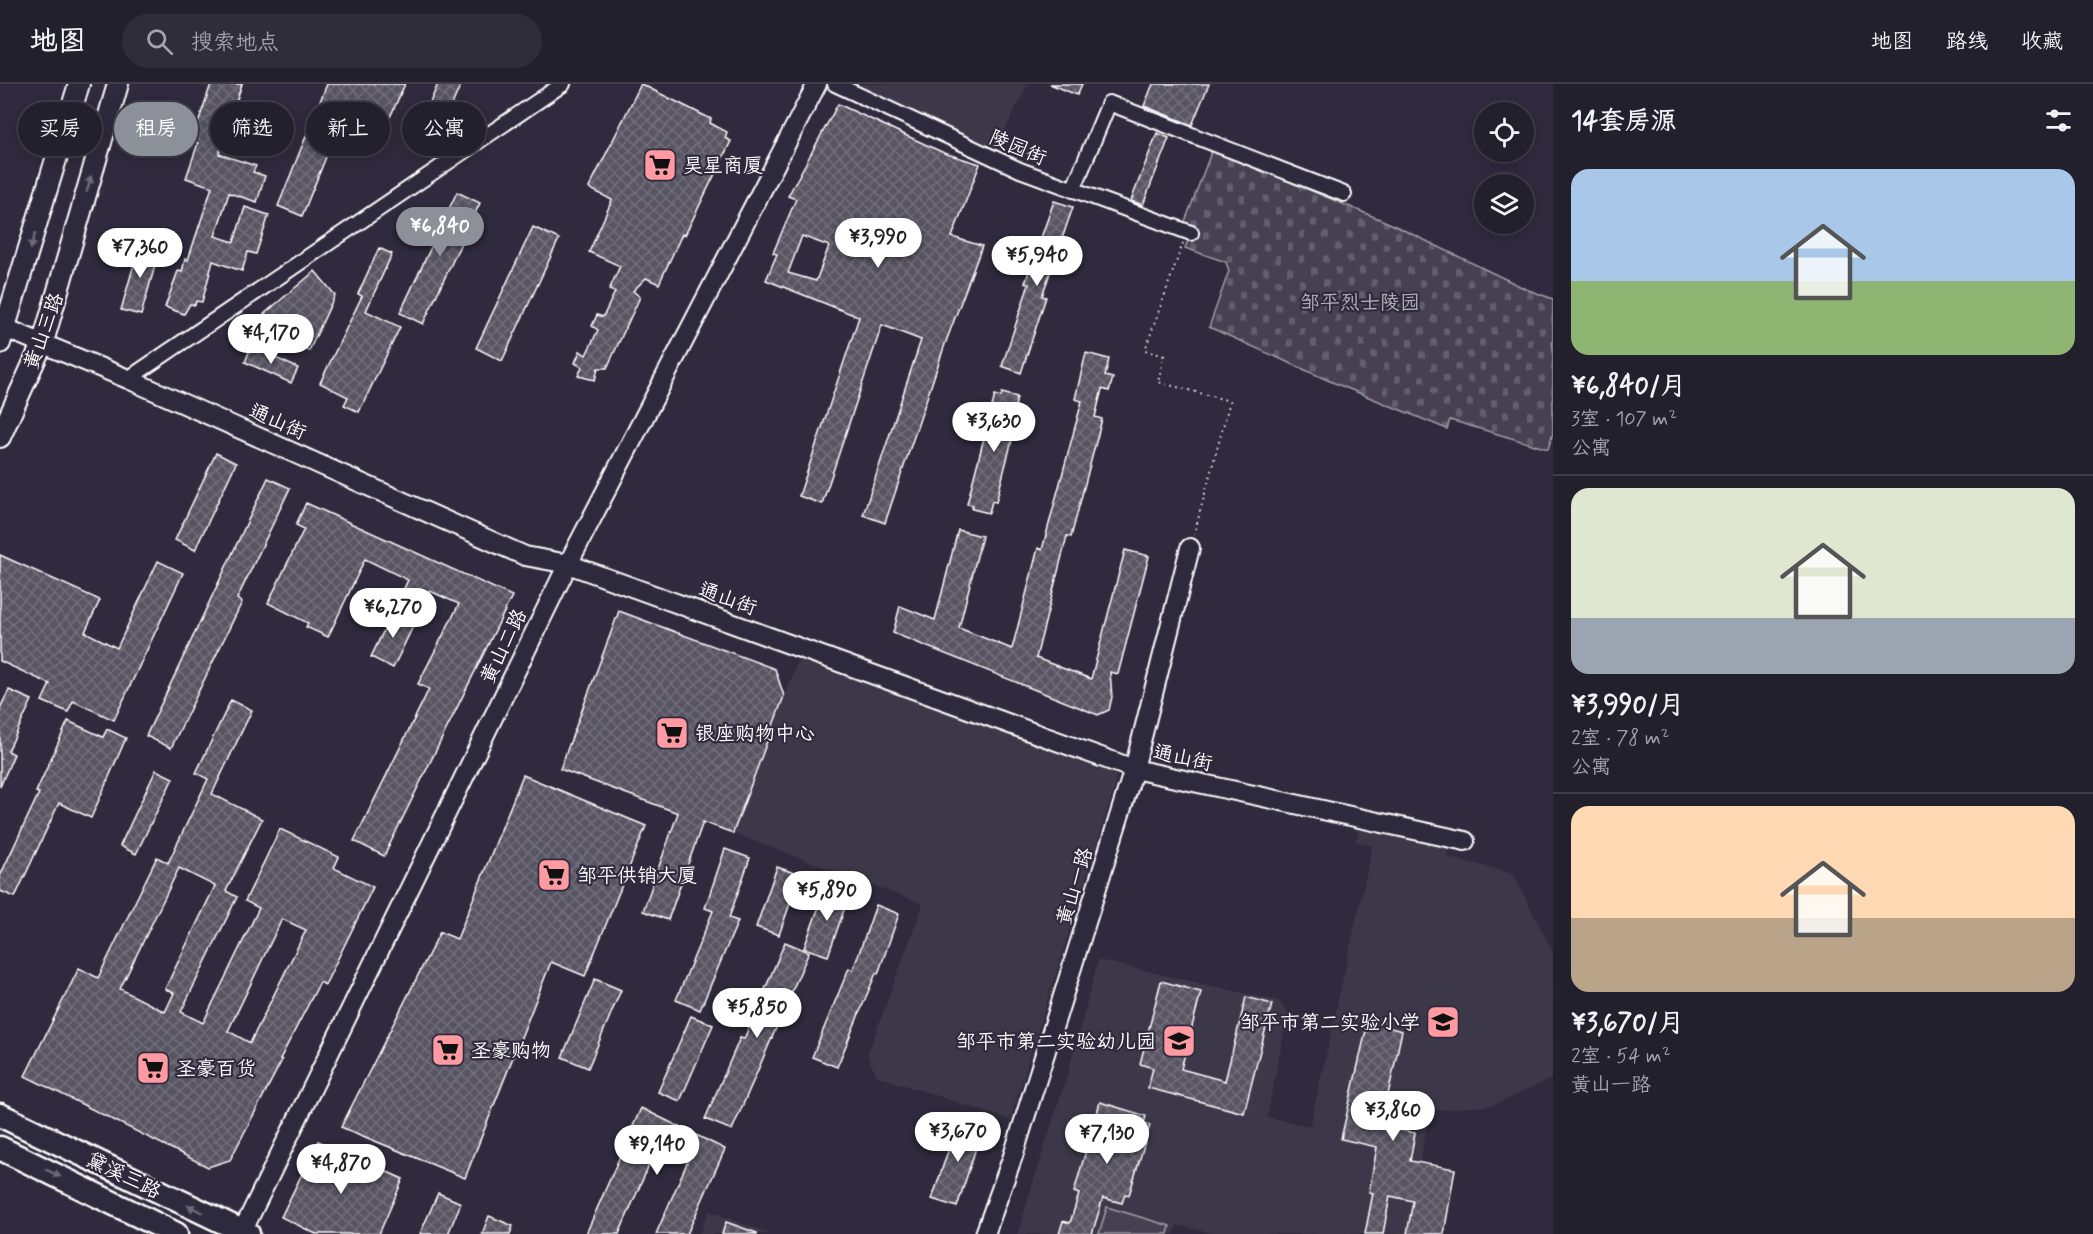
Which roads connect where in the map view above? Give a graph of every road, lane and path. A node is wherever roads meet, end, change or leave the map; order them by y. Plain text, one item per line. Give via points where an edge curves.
1 (79, 84) edge
2 (118, 84) edge
3 (563, 84) edge
4 (817, 84) edge
5 (835, 84) edge
6 (1073, 190) junction
7 (1344, 194) dead end
8 (1189, 232) joint
9 (2, 332) edge
10 (43, 342) junction
11 (128, 379) junction
12 (0, 437) edge
13 (1190, 548) joint
14 (567, 564) junction
15 (1134, 770) junction
16 (1465, 841) dead end
17 (0, 1115) edge
18 (0, 1148) edge
19 (244, 1233) edge
20 (176, 1234) edge
21 (985, 1234) edge

1 -> 9 main road, 黄山三路
10 -> 2 main road, 黄山三路
3 - 11 street
4 - 14 street, 黄山二路
5 - 6 street, 陵园街 via 1020,170
6 - 7 street via 1109,103
6 - 8 street, 陵园街
8 - 13 path via 1145,350 1164,356 1158,382 1230,401
9 - 10 street, 通山街
10 - 11 street, 通山街
10 - 12 main road, 黄山三路
11 - 14 street, 通山街 via 525,556
13 - 15 street, 黄山一路
14 - 15 street, 通山街
14 - 19 street, 黄山二路
15 - 16 street, 通山街
15 - 21 street, 黄山一路
19 -> 17 main road, 黛溪三路
18 -> 20 main road, 黛溪三路

